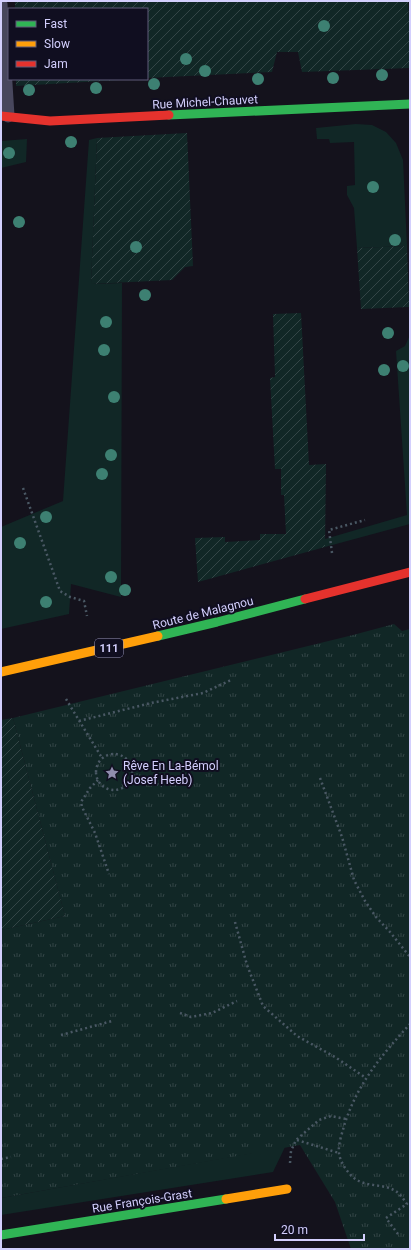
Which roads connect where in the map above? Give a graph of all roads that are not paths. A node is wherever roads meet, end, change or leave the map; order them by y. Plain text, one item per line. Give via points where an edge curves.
1 (1, 4) edge
2 (410, 104) edge
3 (5, 116) edge
4 (410, 572) edge
5 (1, 672) edge
6 (287, 1190) road end
7 (1, 1236) edge

1 - 3 lane
2 - 3 street, Rue Michel-Chauvet via 50,121
4 - 5 street, Route de Malagnou / 111 via 217,622
6 - 7 street, Rue François-Grast

